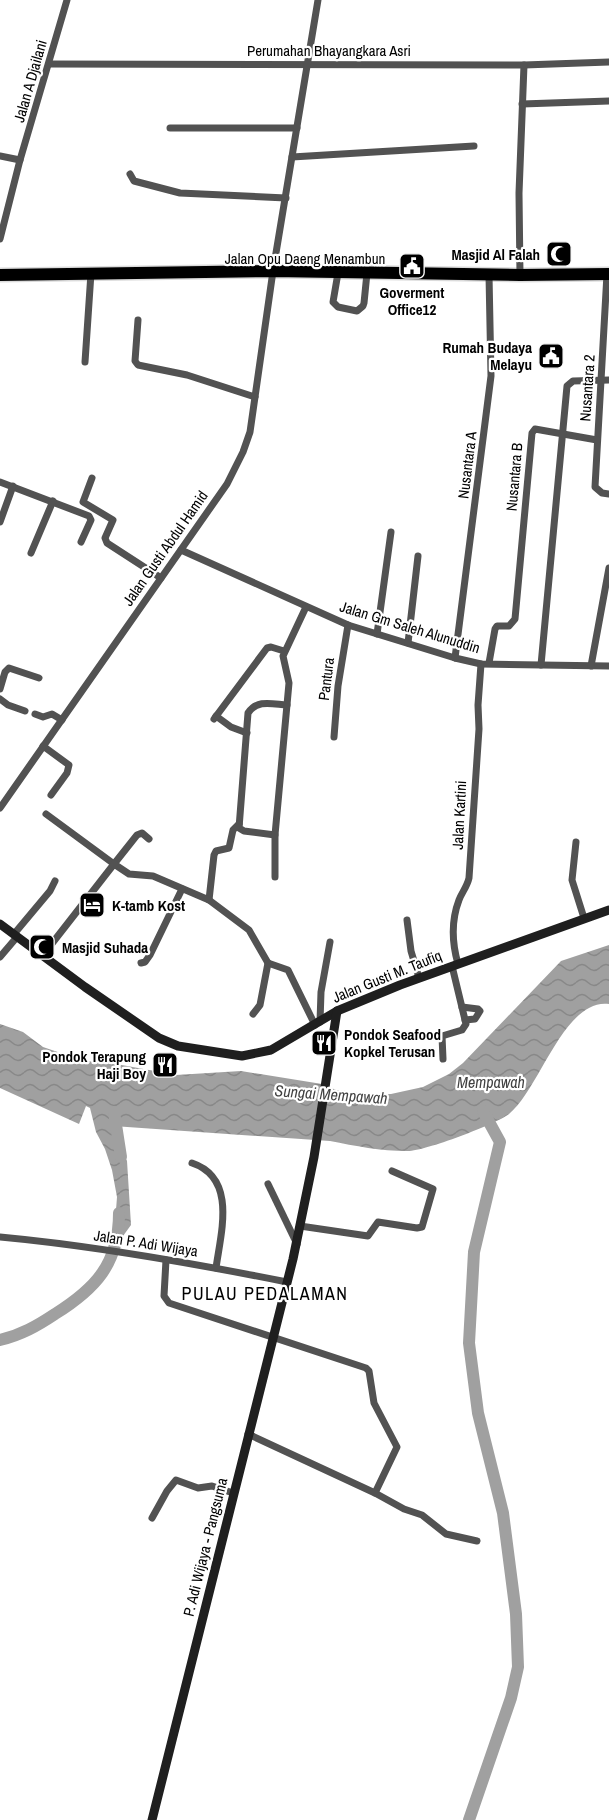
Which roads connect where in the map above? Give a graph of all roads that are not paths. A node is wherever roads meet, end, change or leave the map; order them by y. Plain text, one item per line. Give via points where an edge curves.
1 (67, 0) edge
2 (318, 0) edge
3 (609, 62) edge
4 (307, 63) junction
5 (49, 64) junction
6 (524, 64) junction
7 (609, 101) edge
8 (522, 104) junction
9 (170, 128) dead end
10 (297, 128) junction
11 (474, 146) dead end
12 (0, 156) edge
13 (292, 157) junction
14 (20, 160) junction
15 (130, 174) dead end
16 (286, 198) junction
17 (0, 239) edge
18 (273, 272) junction
19 (91, 273) junction
20 (338, 273) junction
21 (367, 273) junction
22 (0, 274) edge
23 (608, 274) edge
24 (489, 275) junction
25 (520, 275) junction
26 (138, 320) dead end
27 (86, 362) dead end
28 (609, 380) edge
29 (600, 381) junction
30 (255, 397) junction
31 (562, 434) junction
32 (597, 440) junction
33 (92, 478) dead end
34 (0, 482) edge
35 (13, 486) junction
36 (609, 494) edge
37 (53, 501) junction
38 (0, 522) edge
39 (391, 532) dead end
40 (81, 542) dead end
41 (181, 550) junction
42 (31, 553) dead end
43 (418, 556) dead end
44 (609, 568) edge
45 (161, 578) junction
46 (306, 607) junction
47 (348, 625) junction
48 (376, 634) junction
49 (408, 643) junction
50 (284, 651) junction
51 (455, 658) junction
52 (485, 663) junction
53 (541, 665) junction
54 (591, 666) junction
55 (609, 666) edge
56 (39, 678) dead end
57 (0, 689) edge
58 (0, 699) edge
59 (287, 705) junction
60 (25, 711) dead end
61 (35, 714) dead end
62 (62, 720) junction
63 (246, 734) junction
64 (334, 737) dead end
65 (43, 747) junction
66 (51, 795) dead end
67 (0, 808) edge
68 (46, 814) dead end
69 (239, 824) junction
70 (275, 835) junction
71 (149, 839) dead end
72 (576, 842) dead end
73 (114, 864) junction
74 (275, 877) dead end
75 (55, 880) dead end
76 (183, 889) junction
77 (209, 900) junction
78 (609, 910) edge
79 (584, 918) junction
80 (407, 920) dead end
81 (0, 924) edge
82 (15, 935) junction
83 (330, 942) dead end
84 (43, 955) junction
85 (0, 957) edge
86 (141, 963) dead end
87 (268, 963) junction
88 (455, 965) junction
89 (419, 978) junction
90 (462, 1007) junction
91 (337, 1011) junction
92 (253, 1014) dead end
93 (465, 1020) junction
94 (318, 1024) junction
95 (444, 1059) dead end
96 (192, 1163) dead end
97 (392, 1170) dead end
98 (268, 1184) dead end
99 (300, 1226) junction
100 (0, 1237) edge
101 (297, 1244) junction
102 (166, 1260) junction
103 (216, 1268) junction
104 (287, 1282) junction
105 (274, 1338) junction
106 (248, 1434) junction
107 (233, 1492) junction
108 (375, 1493) junction
109 (152, 1518) dead end
110 (477, 1541) dead end
111 (152, 1820) edge

1 - 5 street, Jalan A Djailani
2 - 4 street, Jalan Gusti Abdul Hamid
3 - 6 street, Perumahan Bhayangkara Asri
4 - 5 street, Perumahan Bhayangkara Asri
4 - 6 street, Perumahan Bhayangkara Asri
4 - 10 street, Jalan Gusti Abdul Hamid
5 - 14 street, Jalan A Djailani
6 - 8 street
7 - 8 street
8 - 25 street
9 - 10 street
10 - 13 street, Jalan Gusti Abdul Hamid
11 - 13 street
12 - 14 street
13 - 16 street, Jalan Gusti Abdul Hamid
14 - 17 street, Jalan A Djailani
15 - 16 street via 134,181 180,193
16 - 18 street, Jalan Gusti Abdul Hamid
18 - 19 highway, Jalan Opu Daeng Menambun
18 - 20 highway, Jalan Opu Daeng Menambun
18 - 30 street, Jalan Gusti Abdul Hamid
19 - 22 highway, Jalan Opu Daeng Menambun
19 - 27 street
20 - 21 highway, Jalan Opu Daeng Menambun
20 - 21 street via 333,302 338,307 357,310 363,306
21 - 24 highway, Jalan Opu Daeng Menambun
23 - 25 highway, Jalan Opu Daeng Menambun
23 - 29 street, Nusantara 2
24 - 25 highway, Jalan Opu Daeng Menambun
24 - 51 street, Nusantara A via 491,376
26 - 30 street via 138,365 187,375
28 - 29 street
29 - 31 street via 568,383
29 - 32 street, Nusantara 2
30 - 41 street, Jalan Gusti Abdul Hamid via 250,432 236,468
31 - 32 street
31 - 52 street, Nusantara B via 535,429 532,433 515,619 509,626 495,628
31 - 53 street
32 - 36 street, Nusantara 2 via 595,487
33 - 45 street via 82,500 113,519 106,543
34 - 35 street
35 - 37 street
35 - 38 street
37 - 40 street via 91,518
37 - 42 street
39 - 48 street
41 - 45 street, Jalan Gusti Abdul Hamid
41 - 46 street, Jalan Gm Saleh Alunuddin
43 - 49 street
44 - 54 street
45 - 62 street, Jalan Gusti Abdul Hamid
46 - 47 street, Jalan Gm Saleh Alunuddin
46 - 50 street
47 - 48 street, Jalan Gm Saleh Alunuddin
47 - 64 street, Pantura
48 - 49 street, Jalan Gm Saleh Alunuddin
49 - 51 street, Jalan Gm Saleh Alunuddin
50 - 59 street via 289,683
50 - 63 street via 267,648 215,717
51 - 52 street, Jalan Gm Saleh Alunuddin
52 - 53 street, Jalan Gm Saleh Alunuddin
52 - 88 street, Jalan Kartini via 478,705 469,878 459,900 453,935
53 - 54 street, Jalan Gm Saleh Alunuddin
54 - 55 street, Jalan Gm Saleh Alunuddin
56 - 57 street via 9,668
58 - 60 street
59 - 63 street via 255,705 248,713
59 - 70 street
61 - 62 street via 52,714
62 - 65 street, Jalan Gusti Abdul Hamid
63 - 69 street
65 - 66 street via 69,765
65 - 67 street, Jalan Gusti Abdul Hamid
68 - 73 street
69 - 70 street via 244,831
69 - 77 street via 233,830 229,848 214,855
70 - 74 street
71 - 73 street via 142,833 137,835
72 - 79 street via 572,880
73 - 76 street via 129,873 153,876
73 - 84 street
75 - 82 street
76 - 77 street
76 - 86 street via 150,955
77 - 87 street via 249,930
78 - 79 street, Jalan Gusti M. Taufiq
79 - 88 street, Jalan Gusti M. Taufiq
80 - 89 street
81 - 82 street, Jalan Gusti M. Taufiq
82 - 84 street, Jalan Gusti M. Taufiq
82 - 85 street
83 - 94 street
84 - 94 street, Jalan Gusti M. Taufiq via 148,1031 178,1046 251,1055 271,1050
87 - 92 street via 260,1005
87 - 94 street via 288,970
88 - 89 street, Jalan Gusti M. Taufiq
88 - 90 street, Jalan Kartini
89 - 91 street, Jalan Gusti M. Taufiq
90 - 93 street, Jalan Kartini
90 - 93 street via 480,1011 476,1020
91 - 94 street, Jalan Gusti M. Taufiq
91 - 99 street, P. Adi Wijaya - Pangsuma
93 - 95 street via 462,1030 441,1036
96 - 103 street via 211,1172 224,1205
97 - 99 street via 433,1189 422,1227 378,1222 368,1236
98 - 101 street
99 - 101 street, P. Adi Wijaya - Pangsuma
100 - 102 street, Jalan P. Adi Wijaya
101 - 104 street, P. Adi Wijaya - Pangsuma
102 - 103 street, Jalan P. Adi Wijaya
102 - 105 street via 166,1301
103 - 104 street, Jalan P. Adi Wijaya
104 - 105 street, P. Adi Wijaya - Pangsuma
105 - 106 street, P. Adi Wijaya - Pangsuma
105 - 108 street via 369,1372 374,1404 398,1447
106 - 107 street, P. Adi Wijaya - Pangsuma
106 - 108 street
107 - 109 street via 212,1486 198,1488 176,1480
107 - 111 street, P. Adi Wijaya - Pangsuma
108 - 110 street via 426,1517 446,1534

